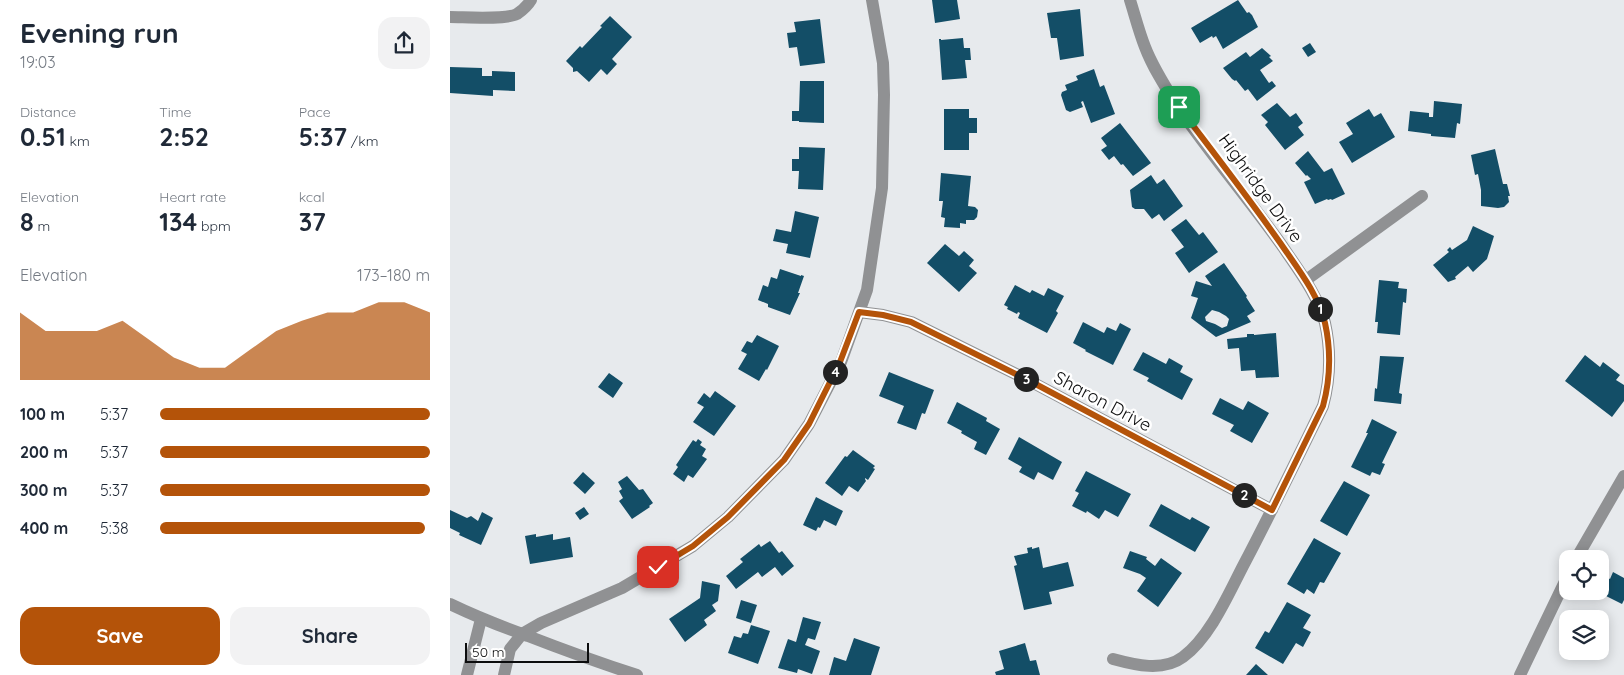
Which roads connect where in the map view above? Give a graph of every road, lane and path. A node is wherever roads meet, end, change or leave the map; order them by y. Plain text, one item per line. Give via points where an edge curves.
1 (532, 0) edge
2 (872, 0) edge
3 (1130, 0) edge
4 (450, 17) edge
5 (1422, 196) dead end
6 (1306, 280) junction
7 (859, 312) junction
8 (1624, 476) edge
9 (1620, 489) edge
10 (1272, 510) junction
11 (1582, 550) edge
12 (1559, 594) edge
13 (450, 604) edge
14 (480, 619) junction
15 (522, 634) junction
16 (1113, 659) dead end
17 (467, 675) edge
18 (504, 675) edge
19 (637, 675) edge
20 (1520, 675) edge

1 - 4 street via 516,15
2 - 7 street via 884,95 882,188 867,290
3 - 6 street, Highridge Drive via 1146,49 1169,92
5 - 6 street
6 - 10 street, Highridge Drive via 1325,323 1329,352 1328,389 1323,406
7 - 10 street, Sharon Drive via 911,322 1028,380
7 - 15 street via 840,362 809,424 784,460 728,517 693,546 622,588
8 - 9 street
9 - 11 street
10 - 16 street, Highridge Drive via 1216,617 1204,636 1182,658 1161,666 1134,665
12 - 20 street
13 - 14 street
14 - 15 street
14 - 17 street
15 - 18 street via 510,649
15 - 19 street

